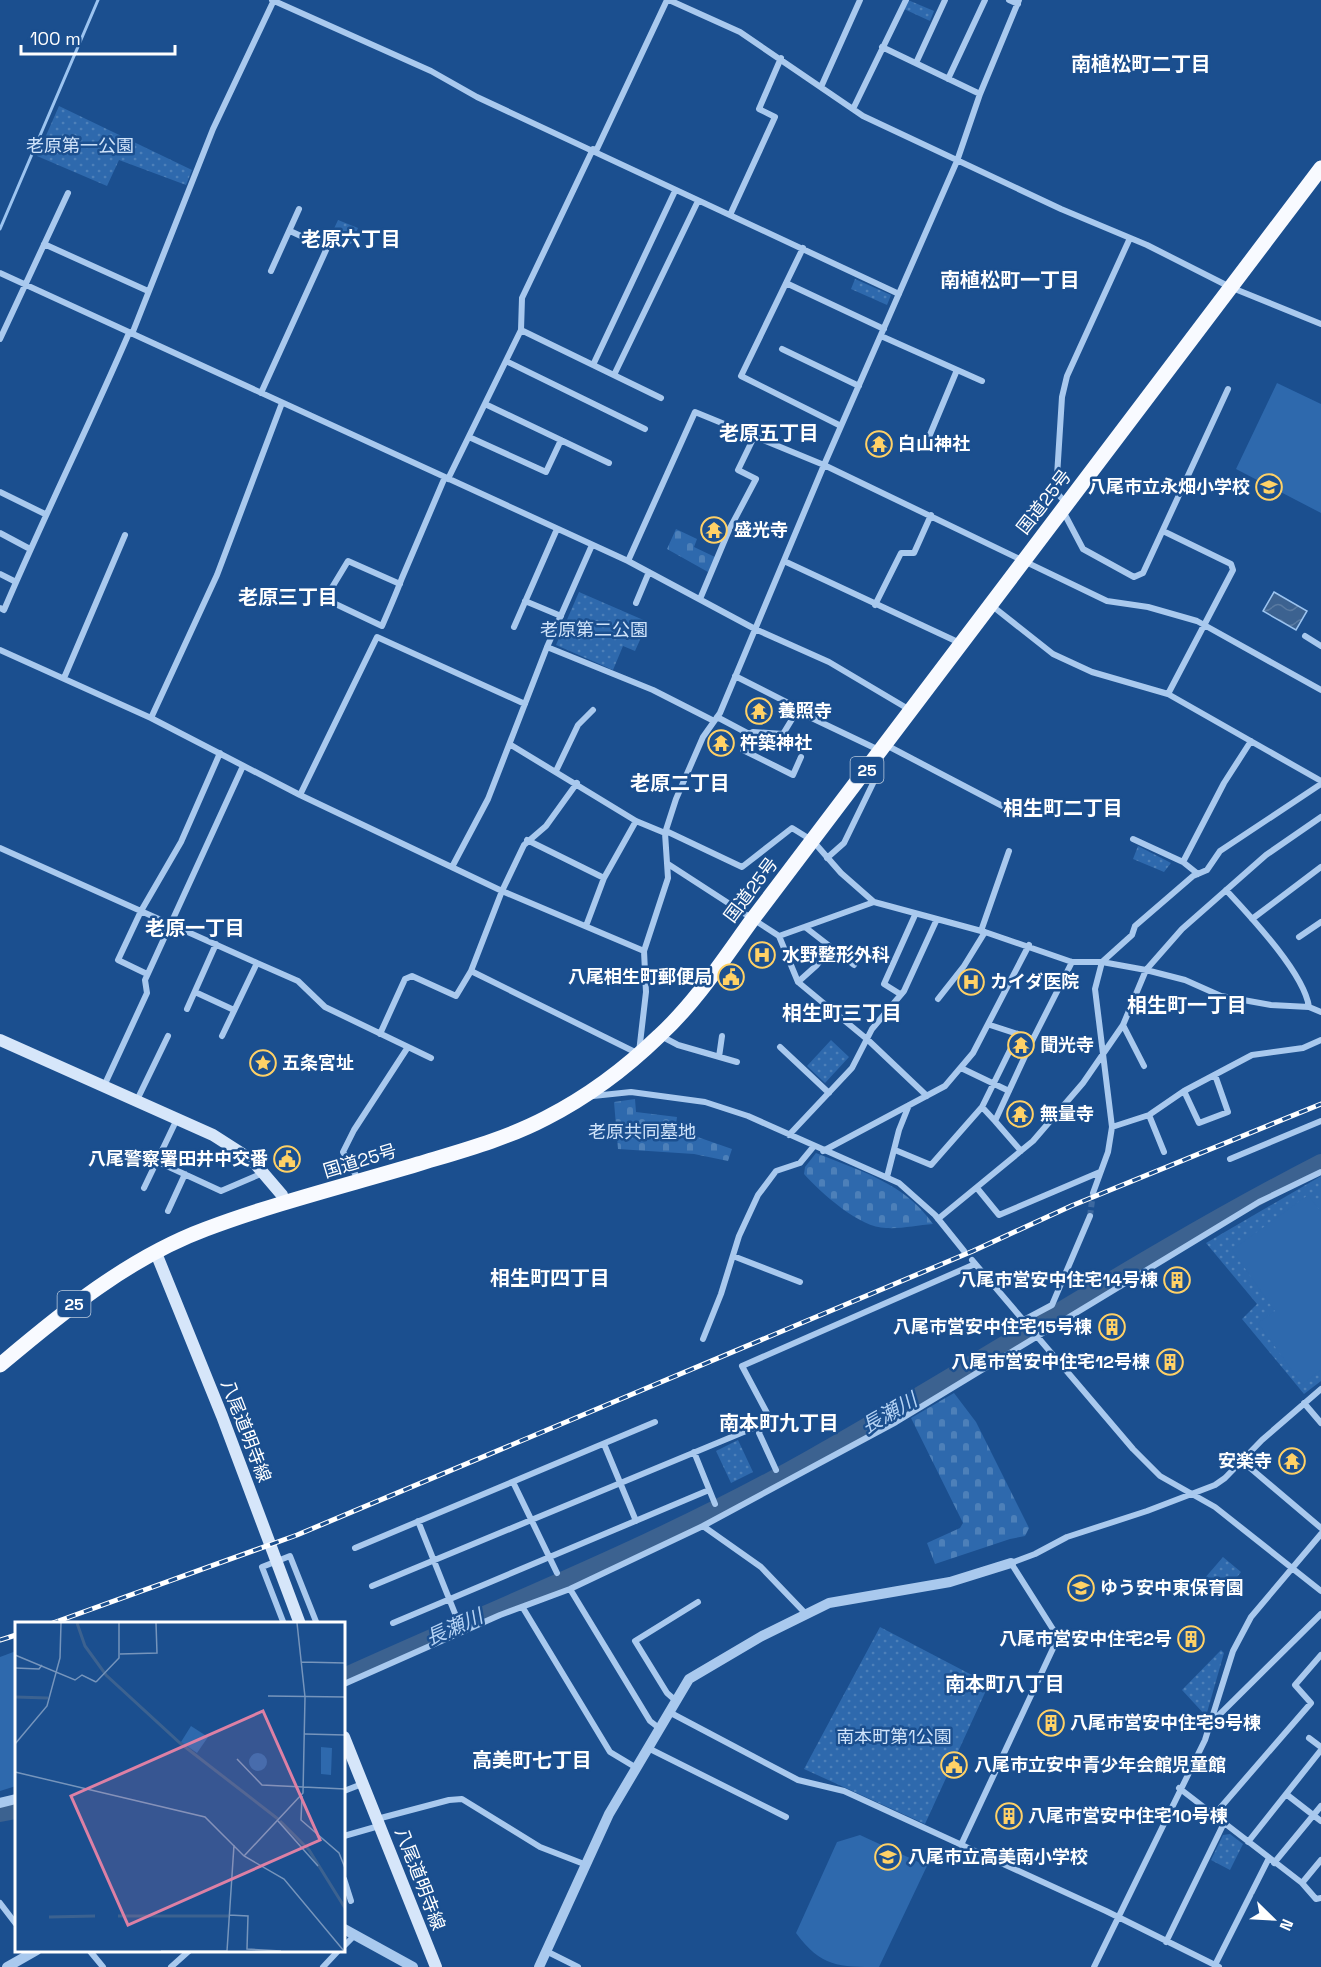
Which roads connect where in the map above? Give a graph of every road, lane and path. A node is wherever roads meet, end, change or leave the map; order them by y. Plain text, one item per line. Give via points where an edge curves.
1 (273, 0) edge
2 (668, 0) edge
3 (860, 0) edge
4 (906, 0) edge
5 (945, 0) edge
6 (985, 0) edge
7 (1009, 0) edge
8 (1018, 2) edge
9 (882, 47) junction
10 (782, 58) junction
11 (916, 63) junction
12 (948, 79) junction
13 (821, 87) junction
14 (980, 94) junction
15 (853, 109) junction
16 (594, 150) junction
17 (957, 161) junction
18 (1320, 170) edge
19 (675, 191) junction
20 (68, 193) dead end
21 (698, 201) junction
22 (299, 209) dead end
23 (730, 215) junction
24 (290, 231) junction
25 (332, 237) dead end
26 (1130, 238) junction
27 (44, 244) junction
28 (327, 248) junction
29 (803, 248) junction
30 (271, 271) dead end
31 (0, 273) edge
32 (786, 283) junction
33 (25, 285) junction
34 (1230, 287) junction
35 (148, 291) junction
36 (899, 294) junction
37 (1321, 324) edge
38 (521, 330) junction
39 (882, 332) junction
40 (130, 333) junction
41 (0, 339) edge
42 (782, 349) dead end
43 (506, 361) junction
44 (593, 365) junction
45 (957, 370) junction
46 (615, 375) junction
47 (982, 381) dead end
48 (859, 386) junction
49 (1228, 389) dead end
50 (261, 393) junction
51 (661, 398) dead end
52 (282, 403) junction
53 (485, 404) junction
54 (841, 426) junction
55 (645, 429) dead end
56 (468, 437) junction
57 (754, 437) junction
58 (561, 440) junction
59 (924, 449) dead end
60 (609, 463) dead end
61 (824, 465) junction
62 (446, 478) junction
63 (0, 492) edge
64 (1065, 507) junction
65 (45, 514) junction
66 (931, 515) junction
67 (557, 529) junction
68 (1163, 531) junction
69 (0, 533) edge
70 (124, 535) dead end
71 (592, 545) junction
72 (30, 549) junction
73 (628, 561) junction
74 (784, 561) junction
75 (1022, 562) junction
76 (649, 572) junction
77 (0, 574) edge
78 (16, 582) junction
79 (400, 584) junction
80 (700, 598) junction
81 (525, 601) junction
82 (636, 603) dead end
83 (875, 604) junction
84 (991, 604) junction
85 (0, 608) edge
86 (561, 616) junction
87 (1205, 626) junction
88 (514, 627) dead end
89 (755, 630) junction
90 (1305, 636) dead end
91 (962, 644) junction
92 (1321, 646) edge
93 (547, 647) junction
94 (0, 650) edge
95 (735, 676) junction
96 (64, 678) junction
97 (1321, 690) edge
98 (1168, 694) junction
99 (525, 704) junction
100 (593, 710) dead end
101 (797, 711) junction
102 (911, 711) junction
103 (151, 718) junction
104 (715, 719) junction
105 (749, 734) junction
106 (1251, 741) junction
107 (511, 745) junction
108 (220, 753) junction
109 (880, 753) junction
110 (801, 757) dead end
111 (243, 766) junction
112 (556, 771) junction
113 (577, 783) junction
114 (1321, 783) edge
115 (300, 795) junction
116 (1010, 810) dead end
117 (1321, 817) edge
118 (636, 821) junction
119 (665, 832) junction
120 (1133, 839) dead end
121 (527, 840) junction
122 (813, 841) junction
123 (0, 848) edge
124 (1009, 851) dead end
125 (828, 858) junction
126 (1183, 862) junction
127 (668, 864) junction
128 (452, 867) junction
129 (1321, 867) edge
130 (1198, 874) junction
131 (604, 878) junction
132 (1226, 890) junction
133 (502, 891) junction
134 (874, 902) junction
135 (141, 912) junction
136 (915, 915) junction
137 (937, 919) junction
138 (1252, 919) junction
139 (752, 920) junction
140 (1321, 922) edge
141 (170, 924) junction
142 (586, 926) junction
143 (805, 927) junction
144 (983, 932) junction
145 (779, 936) junction
146 (1299, 938) dead end
147 (216, 944) junction
148 (1029, 945) junction
149 (831, 947) junction
150 (644, 951) junction
151 (1072, 962) junction
152 (1102, 962) junction
153 (256, 963) junction
154 (854, 965) dead end
155 (1146, 970) junction
156 (471, 971) junction
157 (147, 974) junction
158 (798, 982) junction
159 (195, 992) junction
160 (900, 994) junction
161 (938, 999) dead end
162 (1309, 1007) junction
163 (187, 1009) dead end
164 (234, 1010) junction
165 (1321, 1012) edge
166 (990, 1024) junction
167 (1123, 1025) junction
168 (380, 1034) junction
169 (1018, 1034) junction
170 (168, 1036) dead end
171 (222, 1036) dead end
172 (660, 1036) junction
173 (722, 1036) dead end
174 (1034, 1039) junction
175 (0, 1040) edge
176 (868, 1040) junction
177 (1321, 1040) edge
178 (408, 1047) junction
179 (780, 1047) dead end
180 (1104, 1053) junction
181 (639, 1054) junction
182 (719, 1057) junction
183 (431, 1058) dead end
184 (737, 1062) dead end
185 (1144, 1066) dead end
186 (961, 1068) junction
187 (1215, 1075) junction
188 (995, 1084) junction
189 (104, 1086) junction
190 (1009, 1091) junction
191 (1184, 1091) junction
192 (829, 1093) junction
193 (583, 1096) junction
194 (927, 1096) junction
195 (137, 1100) junction
196 (910, 1104) junction
197 (982, 1107) junction
198 (1149, 1115) junction
199 (177, 1119) junction
200 (995, 1121) junction
201 (1321, 1121) edge
202 (1112, 1127) junction
203 (789, 1135) junction
204 (814, 1146) junction
205 (895, 1150) junction
206 (823, 1151) junction
207 (1021, 1151) junction
208 (1164, 1152) dead end
209 (1230, 1159) dead end
210 (156, 1161) junction
211 (264, 1172) junction
212 (1100, 1172) junction
213 (1321, 1172) edge
214 (185, 1174) junction
215 (887, 1177) junction
216 (359, 1181) junction
217 (144, 1188) dead end
218 (977, 1188) junction
219 (1093, 1192) tunnel mouth
220 (285, 1203) junction
221 (168, 1211) dead end
222 (1090, 1216) tunnel mouth
223 (938, 1219) junction
224 (964, 1251) dead end
225 (156, 1253) junction
226 (733, 1256) junction
227 (800, 1282) dead end
228 (1025, 1323) junction
229 (1035, 1336) junction
230 (703, 1339) dead end
231 (0, 1365) edge
232 (1321, 1389) edge
233 (1304, 1403) junction
234 (655, 1422) dead end
235 (1321, 1423) edge
236 (763, 1424) junction
237 (604, 1443) junction
238 (694, 1452) junction
239 (1242, 1461) junction
240 (776, 1470) dead end
241 (513, 1482) junction
242 (620, 1483) junction
243 (710, 1490) junction
244 (1188, 1492) junction
245 (715, 1504) dead end
246 (531, 1520) junction
247 (418, 1521) junction
248 (636, 1521) junction
249 (704, 1526) junction
250 (1321, 1528) edge
251 (1321, 1534) edge
252 (355, 1548) dead end
253 (550, 1557) junction
254 (434, 1561) junction
255 (1011, 1563) junction
256 (1290, 1569) junction
257 (556, 1573) dead end
258 (372, 1586) dead end
259 (570, 1589) junction
260 (1321, 1592) edge
261 (449, 1599) junction
262 (698, 1602) dead end
263 (523, 1608) junction
264 (806, 1614) junction
265 (1321, 1614) edge
266 (456, 1616) dead end
267 (284, 1622) edge
268 (300, 1622) edge
269 (317, 1622) edge
270 (393, 1623) dead end
271 (1321, 1655) edge
272 (345, 1684) edge
273 (675, 1700) junction
274 (669, 1712) junction
275 (1210, 1724) junction
276 (659, 1728) junction
277 (1309, 1738) dead end
278 (345, 1739) edge
279 (647, 1748) junction
280 (1321, 1749) edge
281 (635, 1767) junction
282 (363, 1784) junction
283 (1179, 1788) junction
284 (345, 1791) edge
285 (1286, 1794) junction
286 (15, 1799) edge
287 (0, 1803) edge
288 (1321, 1806) edge
289 (1214, 1815) junction
290 (1314, 1815) junction
291 (786, 1817) dead end
292 (1321, 1821) edge
293 (379, 1823) junction
294 (1224, 1823) junction
295 (345, 1836) edge
296 (1248, 1842) junction
297 (961, 1845) junction
298 (1272, 1860) junction
299 (1321, 1860) edge
300 (584, 1864) junction
301 (345, 1882) edge
302 (1302, 1883) junction
303 (1321, 1898) edge
304 (351, 1901) dead end
305 (0, 1903) edge
306 (1118, 1917) junction
307 (15, 1923) edge
308 (345, 1930) edge
309 (355, 1935) junction
310 (1166, 1942) junction
311 (345, 1945) edge
312 (546, 1951) junction
313 (33, 1952) edge
314 (90, 1952) edge
315 (188, 1952) edge
316 (337, 1952) edge
317 (101, 1966) edge
318 (1217, 1966) edge
319 (7, 1967) edge
320 (171, 1967) edge
321 (323, 1967) edge
322 (413, 1967) edge
323 (436, 1967) edge
324 (539, 1967) edge
325 (578, 1967) edge
326 (1094, 1967) edge

1 - 16 street
1 - 35 street via 213,129
2 - 10 street via 740,32
2 - 16 street
3 - 13 street
4 - 9 street
5 - 11 street
6 - 12 street
7 - 8 street
8 - 14 street
9 - 11 street
9 - 15 street
10 - 13 street
10 - 23 street via 759,109 775,117
11 - 12 street
12 - 14 street
13 - 15 street
14 - 17 street
15 - 17 street
16 - 19 street
16 - 38 street via 522,298
17 - 26 street
17 - 36 street
18 - 34 highway, 国道25号 / 25
19 - 21 street
19 - 44 street
20 - 27 street
21 - 23 street
21 - 46 street
22 - 24 street
23 - 29 street
24 - 28 street
24 - 30 street
25 - 28 street
26 - 34 street
26 - 64 street via 1068,375 1062,397 1056,492
27 - 33 street
27 - 35 street
28 - 50 street
29 - 32 street
29 - 36 street
31 - 33 street
32 - 39 street
32 - 54 street via 741,376
33 - 40 street
33 - 41 street
34 - 37 street
34 - 64 highway, 国道25号 / 25
35 - 40 street
36 - 39 street
38 - 43 street
38 - 44 street
39 - 45 street
39 - 48 street
40 - 50 street
40 - 65 street
42 - 48 street
43 - 53 street
43 - 55 street
44 - 46 street
45 - 47 street
45 - 59 street
46 - 51 street
48 - 54 street
49 - 68 street
50 - 52 street
52 - 62 street
52 - 103 street via 217,575
53 - 56 street
53 - 58 street
54 - 61 street
56 - 58 street via 546,472
56 - 62 street
57 - 61 street
57 - 73 street via 695,412
57 - 80 street via 738,470 756,479
58 - 60 street
61 - 66 street
61 - 74 street
62 - 67 street
62 - 79 street
63 - 65 street
64 - 68 street via 1083,549 1134,577 1143,573
64 - 75 highway, 国道25号 / 25
65 - 72 street
66 - 75 street
66 - 83 street via 914,553 901,553
67 - 71 street
67 - 81 street
68 - 87 street via 1231,564 1233,570
69 - 72 street
70 - 96 street
71 - 73 street
71 - 86 street
72 - 78 street
73 - 76 street
74 - 83 street
74 - 89 street
75 - 84 highway, 国道25号 / 25
75 - 87 street via 1107,601 1179,615
76 - 80 street
76 - 82 street
77 - 78 street
78 - 85 street via 4,610
79 - 79 street via 348,561 325,599 382,626
80 - 89 street
81 - 86 street
81 - 88 street
83 - 91 street
84 - 91 highway, 国道25号 / 25
84 - 98 street via 1053,654 1092,672
86 - 93 street
87 - 97 street
87 - 98 street
89 - 95 street
89 - 102 street via 829,662
90 - 92 street
91 - 102 highway, 国道25号 / 25
93 - 99 street
93 - 104 street
94 - 96 street
95 - 101 street
95 - 104 street
96 - 103 street
98 - 106 street
99 - 107 street
99 - 115 street via 377,637
100 - 112 street via 578,725
101 - 105 street via 783,734
101 - 109 street
102 - 109 highway, 国道25号 / 25
103 - 108 street
104 - 105 street
104 - 119 street via 702,737
105 - 110 street via 743,750 793,775
106 - 114 street
106 - 126 street
107 - 112 street
107 - 128 street
108 - 111 street
108 - 135 street via 181,842
109 - 116 street
109 - 122 highway, 国道25号 / 25
109 - 125 street via 879,771 844,843
111 - 115 street
111 - 141 street
112 - 113 street
113 - 118 street
113 - 121 street via 546,826
114 - 130 street via 1220,851 1207,870
115 - 128 street
117 - 132 street via 1266,855
118 - 119 street
118 - 131 street
119 - 122 street via 742,867 792,828
119 - 127 street
120 - 126 street
121 - 131 street
121 - 133 street
122 - 125 street
122 - 139 highway, 国道25号 / 25
123 - 135 street
124 - 144 street
125 - 134 street
126 - 130 street
127 - 139 street
127 - 150 street via 668,878
128 - 133 street
129 - 138 street
130 - 152 street via 1135,926 1132,935
131 - 142 street
132 - 138 street
132 - 155 street via 1182,929
133 - 142 street
133 - 156 street
134 - 136 street
134 - 143 street
135 - 141 street
135 - 157 street via 118,960
136 - 137 street
136 - 160 street via 884,984
137 - 144 street
137 - 160 street
138 - 162 street via 1297,979
139 - 145 street
139 - 172 highway, 国道25号 / 25 via 691,1004
140 - 146 street
141 - 147 street
141 - 157 street
142 - 150 street
143 - 145 street
143 - 149 street
144 - 148 street
144 - 161 street
145 - 158 street
147 - 153 street
147 - 159 street
148 - 151 street
148 - 166 street
149 - 154 street
149 - 158 street
150 - 181 street
151 - 152 street
151 - 174 street
152 - 155 street
152 - 180 street via 1095,989
153 - 164 street
153 - 168 street via 298,981 325,1007
155 - 162 street via 1185,980 1221,996
155 - 167 street
156 - 168 street via 456,996 412,975 405,979
156 - 181 street
157 - 189 street via 147,993
158 - 176 street
159 - 163 street
159 - 164 street
160 - 176 street
162 - 165 street
164 - 171 street
166 - 169 street
166 - 186 street
167 - 180 street
167 - 185 street
168 - 178 street
169 - 174 street
169 - 188 street
170 - 195 street
172 - 181 highway, 国道25号 / 25
172 - 182 street
173 - 182 street
174 - 190 street
175 - 189 main road
176 - 192 street via 852,1068
176 - 194 street
177 - 187 street via 1303,1048 1252,1055
178 - 183 street
178 - 216 street via 343,1152
179 - 192 street
180 - 202 street
180 - 207 street
181 - 193 highway, 国道25号 / 25
182 - 184 street
186 - 188 street
186 - 194 street via 945,1086
187 - 191 street
187 - 191 street via 1228,1112 1199,1123
188 - 190 street
188 - 197 street
189 - 195 main road
190 - 200 street
191 - 198 street
192 - 203 street
193 - 203 street via 631,1092 705,1102
193 - 216 highway, 国道25号 / 25 via 545,1119 473,1148
194 - 196 street
195 - 199 main road
196 - 205 street
196 - 206 street
197 - 200 street
197 - 205 street via 930,1165
198 - 202 street
198 - 208 street
199 - 210 street
199 - 211 main road via 235,1148
200 - 207 street
201 - 209 street
202 - 212 street
203 - 204 street
204 - 206 street
204 - 226 street via 800,1163 776,1171 766,1182
205 - 215 street
206 - 215 street
207 - 218 street
210 - 214 street
210 - 217 street
211 - 214 street via 221,1191
211 - 220 main road
212 - 218 street via 999,1215
212 - 219 street
213 - 229 street via 1259,1202
214 - 221 street
215 - 223 street via 912,1192
216 - 220 highway, 国道25号 / 25
218 - 223 street
220 - 225 highway, 国道25号 / 25 via 205,1229
222 - 228 street via 1052,1305
223 - 224 street
225 - 231 highway, 国道25号 / 25 via 69,1307
225 - 268 main road, 八尾道明寺線
226 - 227 street
226 - 230 street
228 - 229 street
228 - 236 street via 974,1262 742,1366 767,1413
229 - 244 street via 1133,1449 1160,1476
229 - 249 street via 896,1422
232 - 233 street
233 - 235 street
233 - 239 street
234 - 237 street
236 - 238 street
236 - 240 street via 759,1433
237 - 241 street
237 - 242 street
238 - 242 street
238 - 243 street
239 - 244 street via 1215,1485
239 - 250 street
241 - 246 street
241 - 247 street
242 - 246 street
242 - 248 street
243 - 245 street
243 - 248 street
244 - 255 street via 1148,1511 1060,1539
244 - 256 street via 1215,1507
246 - 253 street
246 - 254 street
247 - 252 street
247 - 254 street
248 - 253 street
249 - 259 street
249 - 264 street via 761,1568
251 - 256 street
253 - 257 street
253 - 261 street
254 - 258 street
254 - 261 street
255 - 264 street via 950,1582 846,1599
255 - 297 street via 1056,1634 1056,1642
256 - 260 street
256 - 275 street via 1251,1617 1233,1651
259 - 263 street
259 - 276 street via 650,1721
261 - 266 street
261 - 270 street
262 - 273 street via 635,1641 666,1693
263 - 272 street
263 - 281 street via 610,1752
264 - 273 street via 699,1671
265 - 275 street
267 - 269 street via 261,1567 290,1556
271 - 289 street via 1295,1685 1311,1703
273 - 274 street
274 - 276 street
274 - 297 street via 798,1780 844,1791
275 - 283 street
276 - 279 street
277 - 280 street
278 - 282 main road, 八尾道明寺線
279 - 281 street
279 - 291 street
280 - 285 street
281 - 300 street
282 - 284 street
282 - 293 main road, 八尾道明寺線
283 - 289 street
283 - 306 street
285 - 290 street
285 - 296 street
286 - 287 street
288 - 290 street
289 - 294 street
290 - 292 street
290 - 298 street
293 - 295 street
293 - 300 street via 462,1799 540,1847
293 - 323 main road, 八尾道明寺線
294 - 296 street
294 - 310 street
296 - 298 street
297 - 306 street
298 - 302 street
298 - 318 street
299 - 302 street
300 - 312 street
301 - 304 street
302 - 303 street via 1316,1899
305 - 307 street
306 - 310 street
306 - 326 street
308 - 309 street
309 - 311 street
309 - 322 street
310 - 318 street
312 - 324 street
312 - 325 street
313 - 319 street
314 - 317 street
315 - 320 street
316 - 321 street

